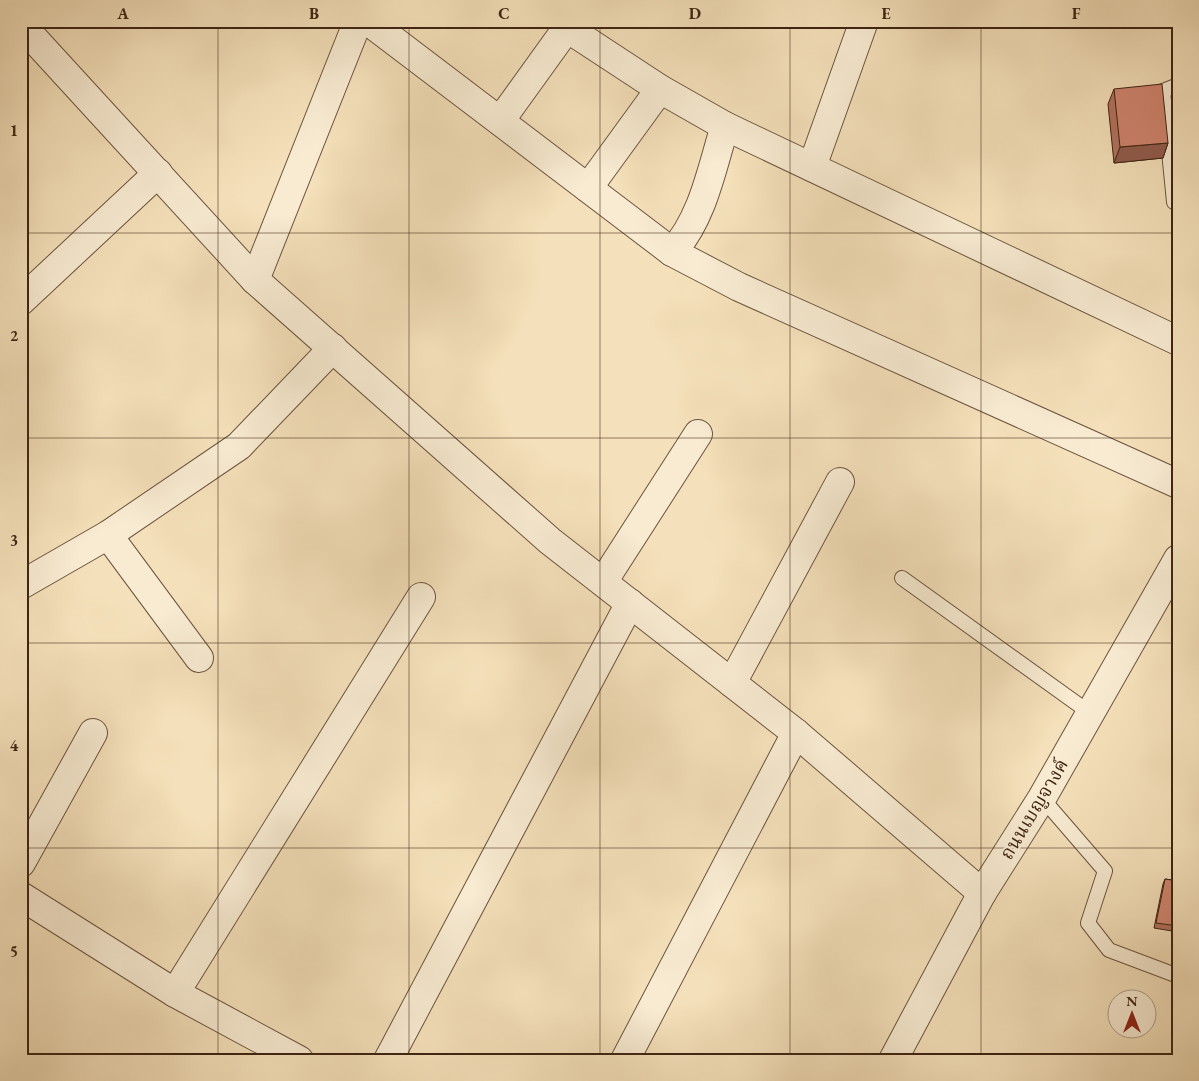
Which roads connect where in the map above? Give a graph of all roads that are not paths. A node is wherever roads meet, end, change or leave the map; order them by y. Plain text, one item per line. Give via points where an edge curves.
1 (358, 21) edge
2 (368, 21) edge
3 (864, 21) edge
4 (25, 29) dead end
5 (1178, 85) edge
6 (660, 89) junction
7 (500, 121) junction
8 (726, 126) junction
9 (812, 167) junction
10 (158, 173) junction
11 (588, 188) junction
12 (1178, 203) edge
13 (672, 252) junction
14 (255, 280) junction
15 (21, 301) edge
16 (1178, 341) edge
17 (332, 348) junction
18 (698, 434) dead end
19 (840, 482) dead end
20 (1178, 484) edge
21 (108, 534) junction
22 (1178, 559) edge
23 (902, 578) dead end
24 (603, 582) junction
25 (21, 585) edge
26 (421, 597) dead end
27 (630, 603) junction
28 (199, 658) dead end
29 (732, 683) junction
30 (1090, 713) junction
31 (796, 733) junction
32 (93, 734) dead end
33 (1042, 798) junction
34 (21, 863) edge
35 (982, 893) junction
36 (21, 896) edge
37 (1178, 976) edge
38 (175, 993) junction
39 (299, 1060) edge
40 (388, 1060) edge
41 (625, 1060) edge
42 (893, 1060) edge

1 - 14 street
2 - 7 street
3 - 9 street
4 - 10 street
5 - 12 lane via 1163,91 1174,202
6 - 7 street via 567,28
6 - 8 street
6 - 11 street
7 - 11 street
8 - 9 street
8 - 13 street via 698,209 685,238
9 - 16 street
10 - 14 street
10 - 15 street
11 - 13 street
13 - 20 street via 739,287
14 - 17 street
17 - 21 street via 239,446
17 - 24 street via 550,541
18 - 24 street
19 - 29 street
21 - 25 street
21 - 28 street
22 - 30 street, ถนนเบญจางค์
23 - 30 lane
24 - 27 street
26 - 38 street
27 - 29 street
27 - 40 street
29 - 31 street
30 - 33 street, ถนนเบญจางค์
31 - 35 street
31 - 41 street
32 - 34 street
33 - 35 street, ถนนเบญจางค์
33 - 37 lane via 1105,871 1088,923 1110,950
35 - 42 street, ถนนเบญจางค์
36 - 38 street
38 - 39 street

